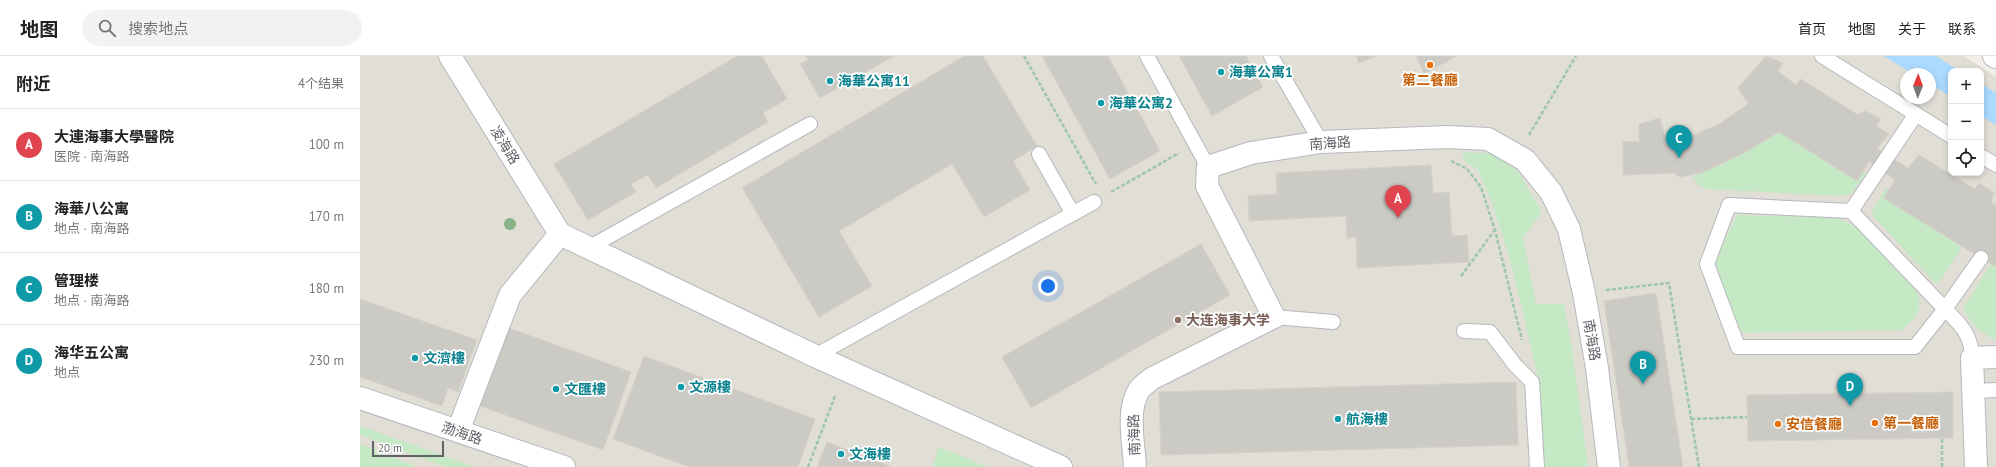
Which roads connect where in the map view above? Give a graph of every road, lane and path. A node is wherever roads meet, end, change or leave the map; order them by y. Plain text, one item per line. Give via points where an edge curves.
1 (450, 56) edge
2 (1024, 56) edge
3 (1147, 56) edge
4 (1271, 56) edge
5 (1576, 56) edge
6 (1822, 56) edge
7 (1916, 114) junction
8 (810, 124) dead end
9 (1948, 134) edge
10 (1529, 136) dead end
11 (1321, 142) junction
12 (1195, 144) junction
13 (1039, 154) dead end
14 (1984, 158) edge
15 (1443, 160) dead end
16 (1996, 165) edge
17 (1208, 167) junction
18 (1110, 193) dead end
19 (1097, 196) joint
20 (1851, 211) junction
21 (1073, 214) junction
22 (1495, 230) junction
23 (560, 234) junction
24 (588, 248) junction
25 (1981, 258) dead end
26 (1461, 276) dead end
27 (1584, 293) junction
28 (1945, 309) junction
29 (1274, 317) junction
30 (1332, 322) dead end
31 (1464, 331) dead end
32 (1522, 344) dead end
33 (815, 356) junction
34 (1972, 358) junction
35 (1996, 358) edge
36 (1996, 390) edge
37 (1973, 391) junction
38 (835, 396) dead end
39 (360, 398) edge
40 (1747, 417) dead end
41 (1691, 419) junction
42 (458, 431) junction
43 (1942, 438) dead end
44 (564, 467) edge
45 (808, 467) edge
46 (1061, 467) edge
47 (1135, 467) edge
48 (1537, 467) edge
49 (1609, 467) edge
50 (1699, 467) edge
51 (1942, 467) edge
52 (1976, 467) edge

1 - 23 street, 凌海路
2 - 19 path
3 - 12 lane
4 - 11 lane
5 - 10 path
6 - 7 lane
7 - 9 lane
7 - 20 lane
8 - 24 lane
11 - 17 street, 南海路 via 1251,153
11 - 27 street, 南海路 via 1447,137 1488,139 1525,160 1551,192 1569,229
12 - 17 lane
12 - 18 path
13 - 21 lane
14 - 16 lane
15 - 22 path via 1467,169 1481,187
17 - 29 street via 1207,186
19 - 21 lane
20 - 28 lane
20 - 28 lane via 1729,205 1708,264 1738,348 1915,347
21 - 33 lane
22 - 26 path
22 - 32 path
23 - 24 street
23 - 42 street via 510,295
24 - 33 street
25 - 28 lane
27 - 41 path via 1669,282
27 - 49 street, 南海路 via 1597,368
28 - 34 lane via 1960,325 1972,345
29 - 30 lane
29 - 47 street, 南海路 via 1151,379 1139,390 1133,405 1132,422
31 - 48 lane via 1490,332 1515,365 1532,382
33 - 46 street
34 - 35 street
34 - 37 street
36 - 37 lane
37 - 52 street
38 - 45 path
39 - 42 street, 渤海路
40 - 41 path
41 - 50 path
42 - 44 street, 渤海路
43 - 51 path

